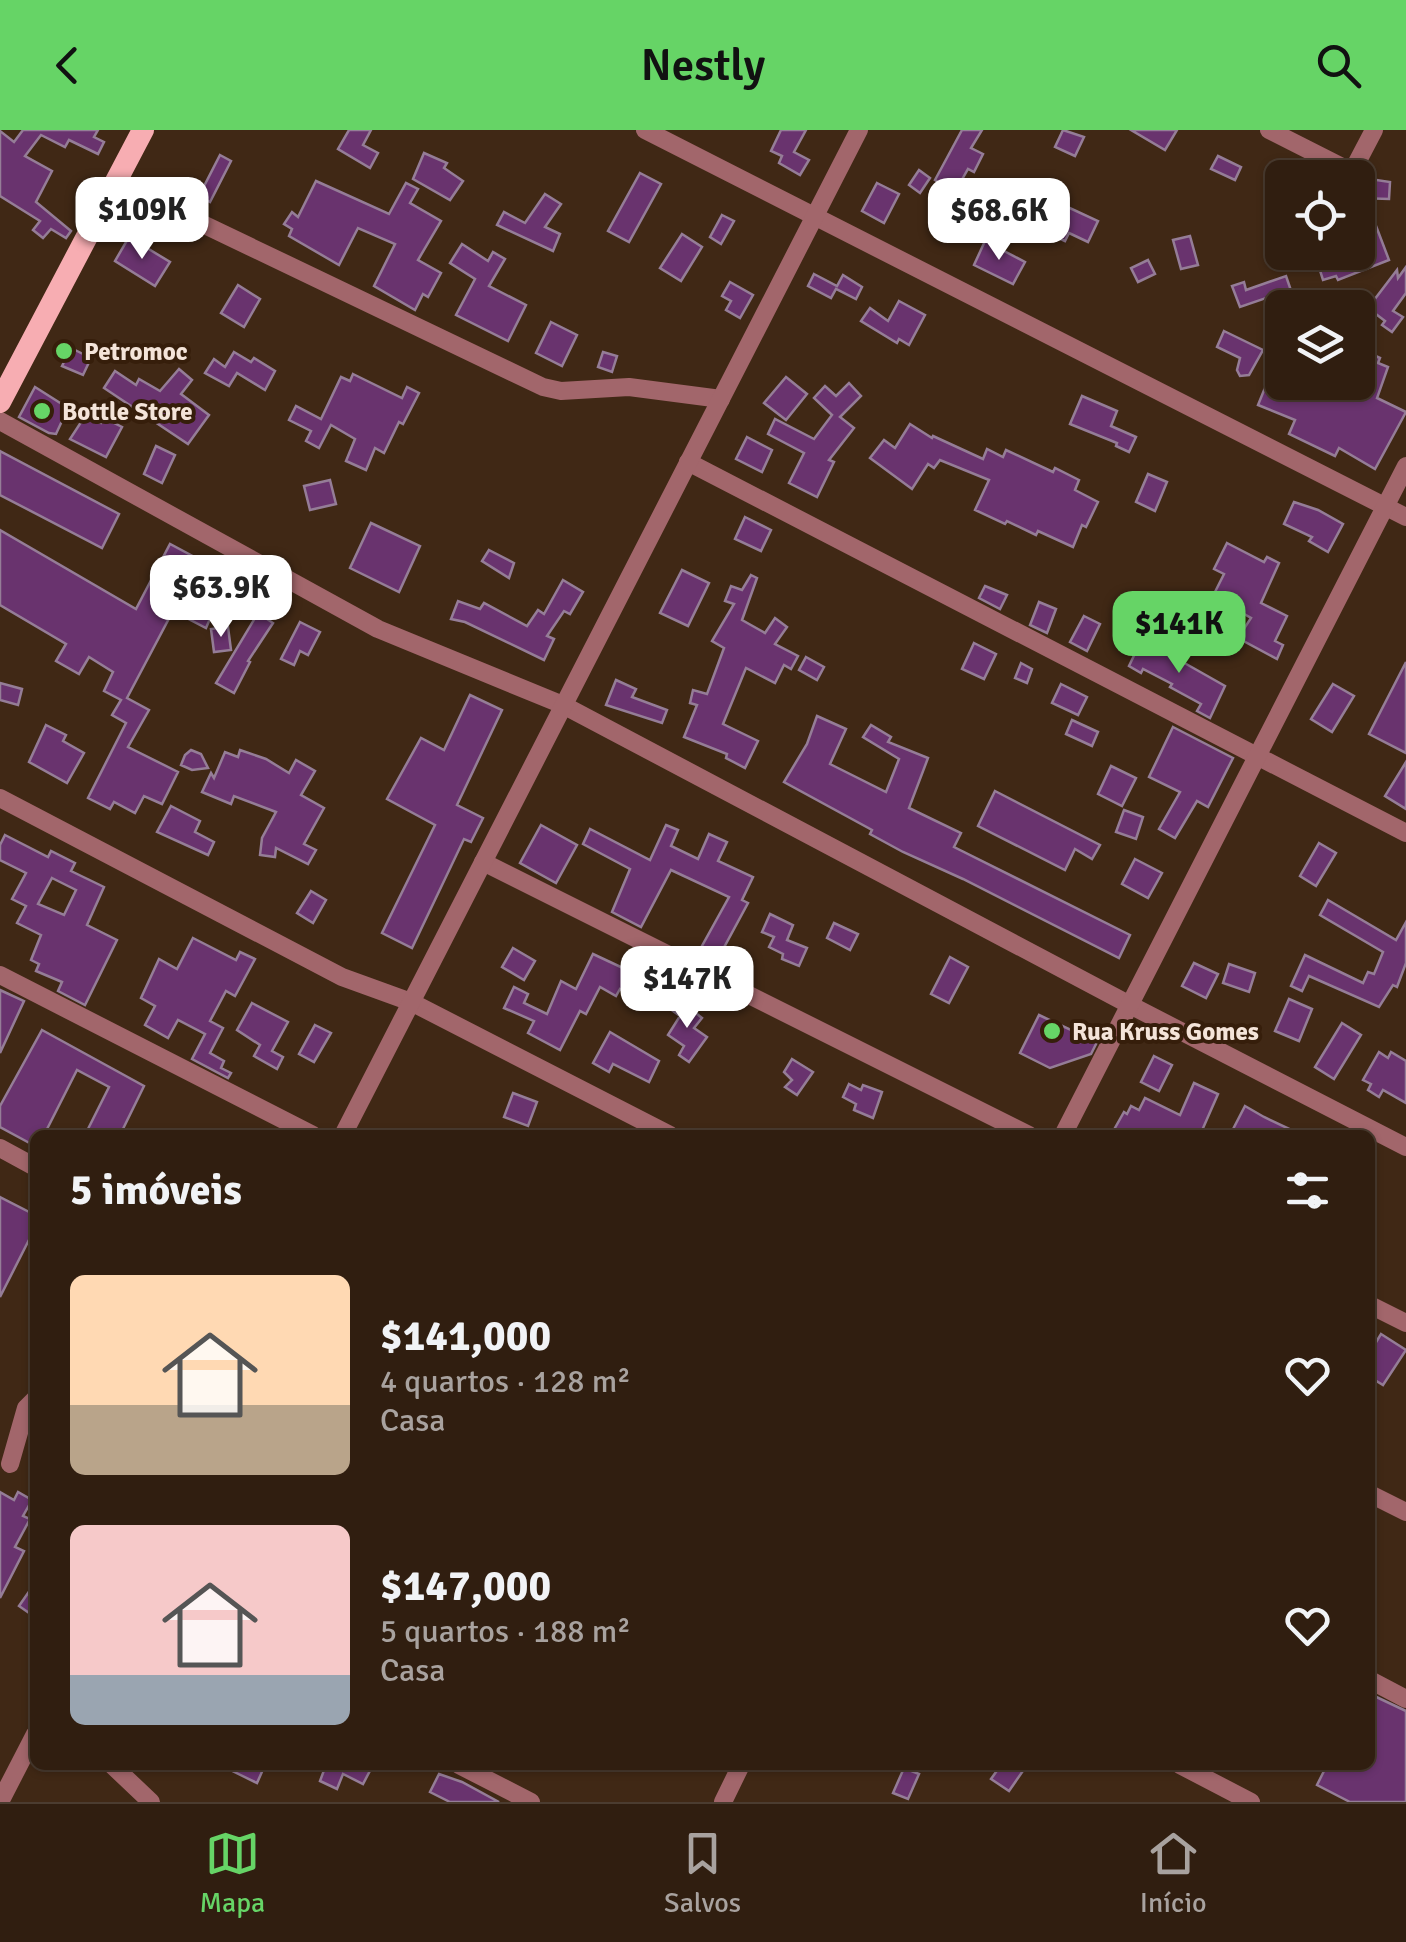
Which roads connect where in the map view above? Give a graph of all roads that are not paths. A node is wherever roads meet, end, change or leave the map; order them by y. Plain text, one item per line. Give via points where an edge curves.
1 (143, 130) edge
2 (644, 130) edge
3 (859, 130) edge
4 (1269, 130) edge
5 (1374, 130) edge
6 (117, 183) junction
7 (814, 218) junction
8 (721, 398) junction
9 (0, 402) edge
10 (0, 421) edge
11 (688, 462) junction
12 (1406, 466) edge
13 (1385, 506) junction
14 (1406, 517) edge
15 (563, 705) junction
16 (1257, 756) junction
17 (0, 798) edge
18 (1406, 833) edge
19 (483, 862) junction
20 (0, 975) edge
21 (411, 1002) junction
22 (1130, 1005) junction
23 (302, 1130) edge
24 (346, 1130) edge
25 (660, 1130) edge
26 (1020, 1130) edge
27 (1066, 1130) edge
28 (1373, 1130) edge
29 (1375, 1131) edge
30 (1406, 1147) edge
31 (0, 1148) edge
32 (30, 1164) edge
33 (1375, 1308) edge
34 (1406, 1324) edge
35 (30, 1404) edge
36 (10, 1464) dead end
37 (1375, 1496) edge
38 (1406, 1512) edge
39 (1375, 1683) edge
40 (1406, 1699) edge
41 (30, 1744) edge
42 (117, 1770) edge
43 (469, 1770) edge
44 (739, 1770) edge
45 (1190, 1770) edge
46 (0, 1802) edge
47 (152, 1802) edge
48 (530, 1802) edge
49 (723, 1802) edge
50 (1251, 1802) edge

1 - 6 main road
2 - 7 street
3 - 7 street
4 - 5 street via 1352,172
6 - 8 street via 542,386 629,386
6 - 9 main road
7 - 8 street
7 - 13 street
8 - 11 street
10 - 15 street via 378,629
11 - 15 street
11 - 16 street
12 - 13 street
13 - 14 street
13 - 16 street
15 - 19 street
15 - 22 street
16 - 18 street
16 - 22 street
17 - 21 street via 342,977
19 - 21 street
19 - 26 street
20 - 23 street
21 - 24 street
21 - 25 street
22 - 27 street
22 - 28 street
29 - 30 street
31 - 32 street
33 - 34 street
35 - 36 street
37 - 38 street
39 - 40 street
41 - 46 street
42 - 47 street
43 - 48 street
44 - 49 street
45 - 50 street

